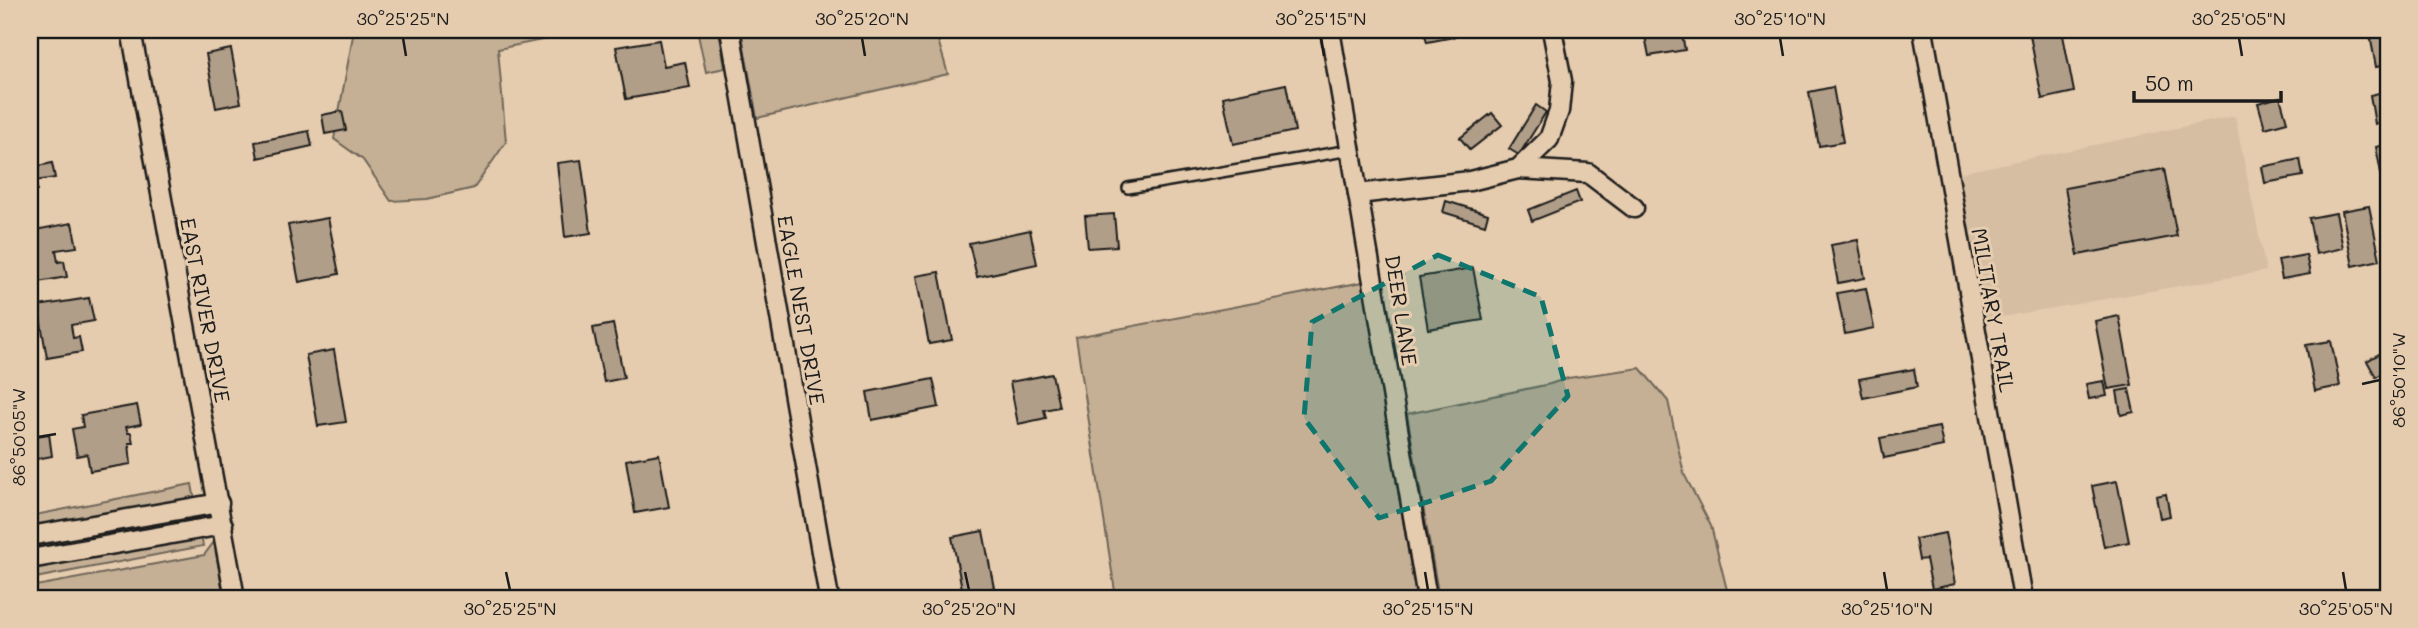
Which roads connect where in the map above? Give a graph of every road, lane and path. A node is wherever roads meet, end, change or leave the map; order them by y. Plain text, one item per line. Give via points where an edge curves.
1 (131, 30) edge
2 (730, 30) edge
3 (1330, 30) edge
4 (1552, 30) edge
5 (1923, 30) edge
6 (1350, 150) junction
7 (1518, 169) junction
8 (1128, 188) dead end
9 (1358, 194) junction
10 (1634, 208) dead end
11 (219, 503) junction
12 (223, 525) junction
13 (30, 536) edge
14 (30, 559) edge
15 (236, 598) edge
16 (829, 598) edge
17 (1427, 598) edge
18 (2023, 598) edge

1 - 11 street, EAST RIVER DRIVE
2 - 16 street, EAGLE NEST DRIVE
3 - 6 street, DEER LANE
4 - 7 street via 1562,81 1559,111 1549,139
5 - 18 street, MILITARY TRAIL
6 - 8 lane
6 - 9 street, DEER LANE
7 - 9 street via 1469,181
7 - 10 street via 1588,173
9 - 17 street, DEER LANE
11 - 12 street, EAST RIVER DRIVE
11 - 13 street
12 - 14 street
12 - 15 street, EAST RIVER DRIVE

